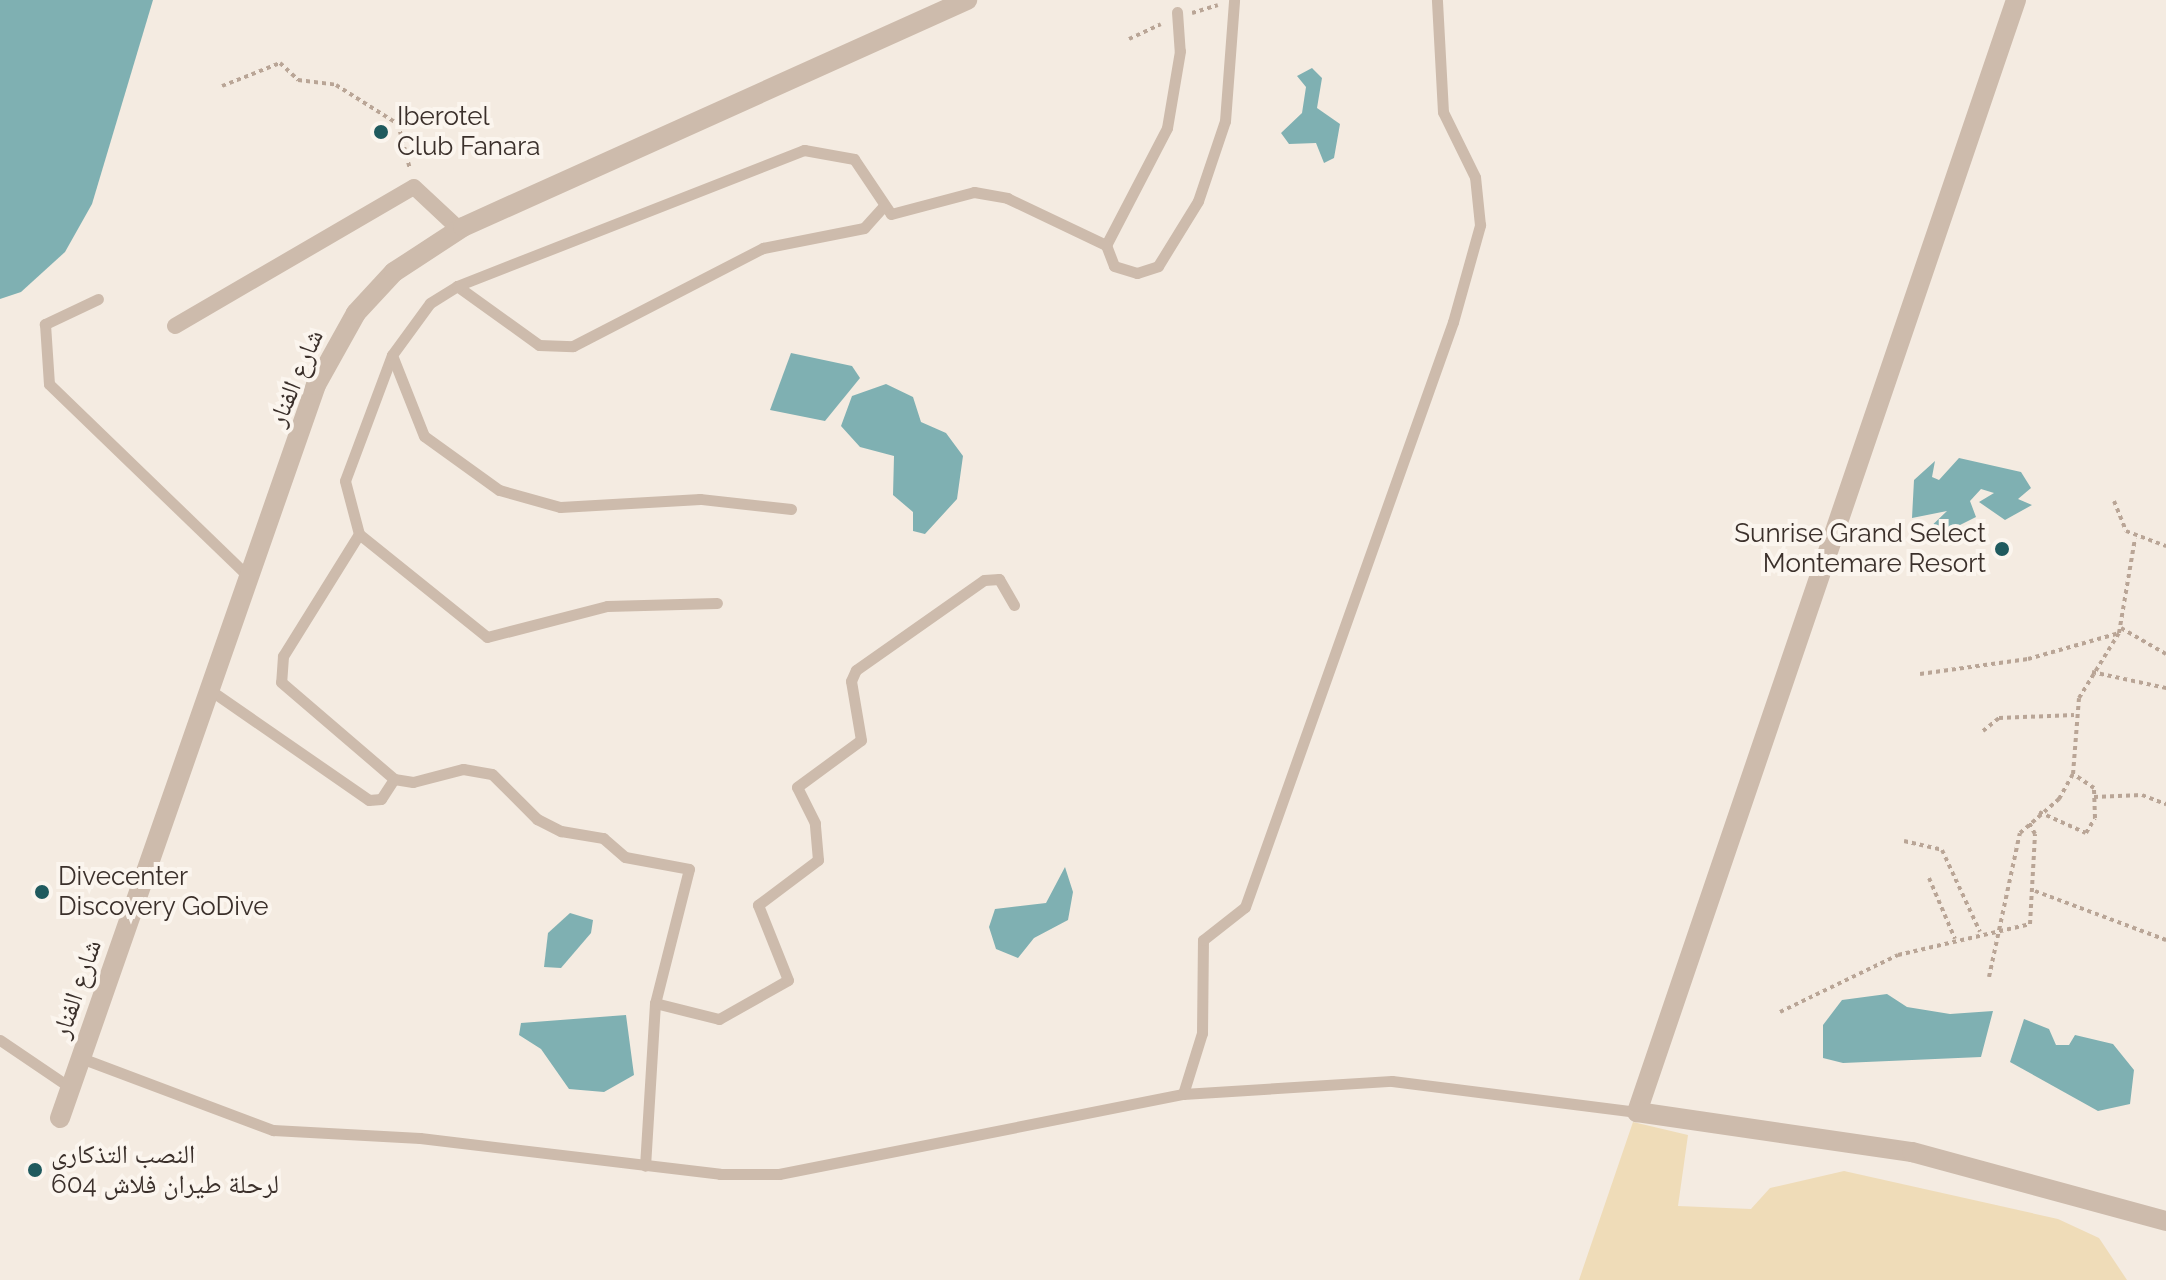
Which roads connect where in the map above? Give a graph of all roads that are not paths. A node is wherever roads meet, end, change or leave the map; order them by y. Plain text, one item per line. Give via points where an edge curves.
1 (967, 0) edge
2 (1234, 0) edge
3 (1437, 0) edge
4 (2016, 0) edge
5 (1177, 12) dead end
6 (882, 208) junction
7 (459, 229) junction
8 (1106, 245) junction
9 (457, 286) junction
10 (98, 299) dead end
11 (175, 326) dead end
12 (392, 355) junction
13 (791, 509) dead end
14 (359, 534) junction
15 (249, 577) junction
16 (717, 603) dead end
17 (1014, 605) dead end
18 (210, 690) junction
19 (394, 779) junction
20 (655, 1003) junction
21 (0, 1040) edge
22 (81, 1058) junction
23 (71, 1088) junction
24 (1183, 1094) junction
25 (1637, 1112) junction
26 (60, 1118) dead end
27 (645, 1166) junction
28 (2166, 1221) edge

1 - 7 street, شارع الفنار
2 - 8 lane via 1225,121 1198,201 1158,266 1146,272 1114,266
3 - 24 lane via 1443,112 1475,177 1480,225 1453,322 1245,907 1232,924 1203,940 1202,1033
4 - 25 street
5 - 8 lane via 1180,51 1167,128
6 - 8 lane via 913,213 974,192 1007,198
6 - 9 lane via 864,228 763,248 573,346 532,341
6 - 9 lane via 854,159 804,150
7 - 11 street via 414,187
7 - 15 street, شارع الفنار via 394,272 340,336 316,385
9 - 12 lane via 430,303
10 - 15 lane via 45,324 49,384
12 - 13 lane via 424,436 499,490 560,507 700,499
12 - 14 lane via 345,481
14 - 16 lane via 487,637 607,606
14 - 19 lane via 283,656 281,682
15 - 18 street, شارع الفنار
17 - 20 lane via 999,579 984,580 856,670 851,681 863,736 797,787 815,823 818,860 758,905 788,980 719,1019
18 - 19 lane via 369,800 381,799
18 - 22 street, شارع الفنار
19 - 20 lane via 413,782 463,769 492,774 537,819 561,831 603,838 625,857 689,869
20 - 27 lane
21 - 23 lane
22 - 23 street, شارع الفنار
22 - 27 lane via 273,1130 420,1138
23 - 26 street, شارع الفنار
24 - 25 lane via 1392,1081
24 - 27 lane via 779,1174
25 - 28 street via 1925,1155

